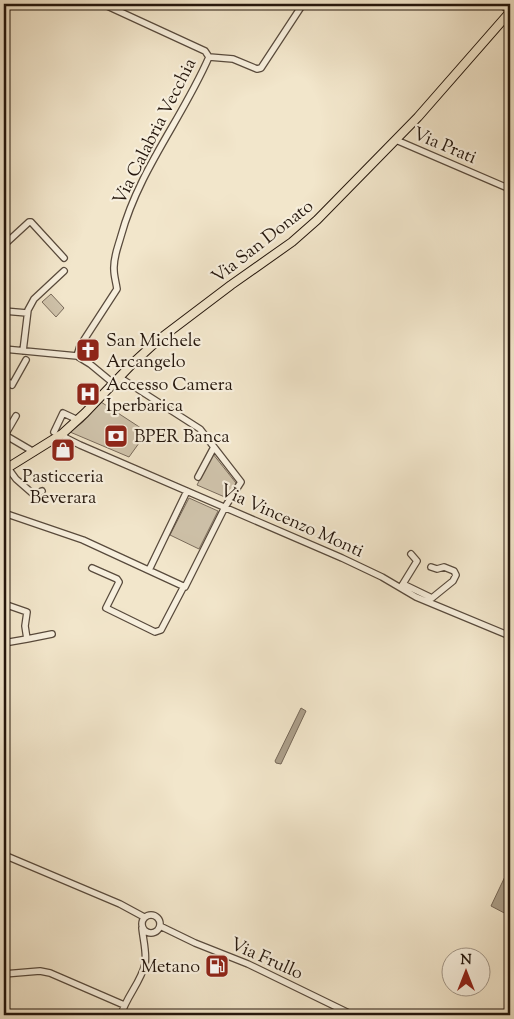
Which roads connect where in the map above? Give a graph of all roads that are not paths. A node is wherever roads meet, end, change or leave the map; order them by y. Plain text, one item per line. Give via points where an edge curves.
1 (103, 4) edge
2 (303, 4) edge
3 (500, 4) edge
4 (510, 12) edge
5 (209, 57) junction
6 (396, 140) junction
7 (510, 189) edge
8 (4, 245) edge
9 (64, 258) dead end
10 (64, 271) dead end
11 (4, 311) edge
12 (27, 313) junction
13 (4, 349) edge
14 (23, 351) junction
15 (77, 356) junction
16 (26, 360) dead end
17 (4, 379) edge
18 (116, 380) junction
19 (16, 416) dead end
20 (78, 420) junction
21 (58, 433) junction
22 (214, 447) junction
23 (34, 452) junction
24 (6, 469) edge
25 (198, 477) dead end
26 (42, 491) dead end
27 (187, 491) junction
28 (226, 507) junction
29 (4, 512) edge
30 (411, 554) dead end
31 (92, 568) dead end
32 (431, 568) dead end
33 (149, 570) junction
34 (184, 586) junction
35 (402, 586) junction
36 (413, 592) junction
37 (4, 604) edge
38 (52, 634) dead end
39 (510, 636) edge
40 (28, 639) junction
41 (4, 643) edge
42 (4, 855) edge
43 (143, 922) junction
44 (157, 929) junction
45 (144, 942) junction
46 (4, 974) edge
47 (124, 1005) junction
48 (121, 1015) edge
49 (354, 1015) edge

1 - 5 street, Via Calabria Vecchia via 205,51
2 - 5 street via 261,68 233,59
3 - 4 street
4 - 6 main road, Via San Donato
5 - 15 street, Via Calabria Vecchia via 133,199 115,256 117,289 80,346
6 - 7 street, Via Prati
6 - 18 main road, Via San Donato via 292,242 157,341
8 - 9 street via 31,222
10 - 12 street via 34,299
11 - 12 street
12 - 14 street
13 - 14 street
14 - 15 street
15 - 18 street
16 - 17 street via 12,385
18 - 20 main road, Via San Donato
18 - 22 street via 200,429
19 - 23 street via 5,435
20 - 21 main road, Via San Donato
20 - 21 street via 64,414
21 - 23 main road, Via San Donato
21 - 27 street, Via Vincenzo Monti
22 - 25 street
22 - 28 street via 241,482
23 - 24 main road, Via San Donato
24 - 26 street, Via San Donato via 32,493
27 - 28 street, Via Vincenzo Monti
27 - 33 street
28 - 34 street
28 - 35 street, Via Vincenzo Monti
29 - 33 street via 84,540
30 - 35 street via 417,561
31 - 34 street via 117,578 119,582 106,608 155,632 161,630
32 - 36 street via 448,568 454,571 456,578 432,598
33 - 34 street
35 - 36 street, Via Vincenzo Monti
36 - 39 street, Via Vincenzo Monti
37 - 40 street via 26,612
38 - 40 street
40 - 41 street
42 - 43 street via 130,908
43 - 44 street via 146,932
43 - 44 street via 149,914 154,915 160,921
43 - 45 street
44 - 45 street
44 - 49 street, Via Frullo via 167,929 248,964
45 - 47 street via 144,967
46 - 47 street via 50,972
47 - 48 street

